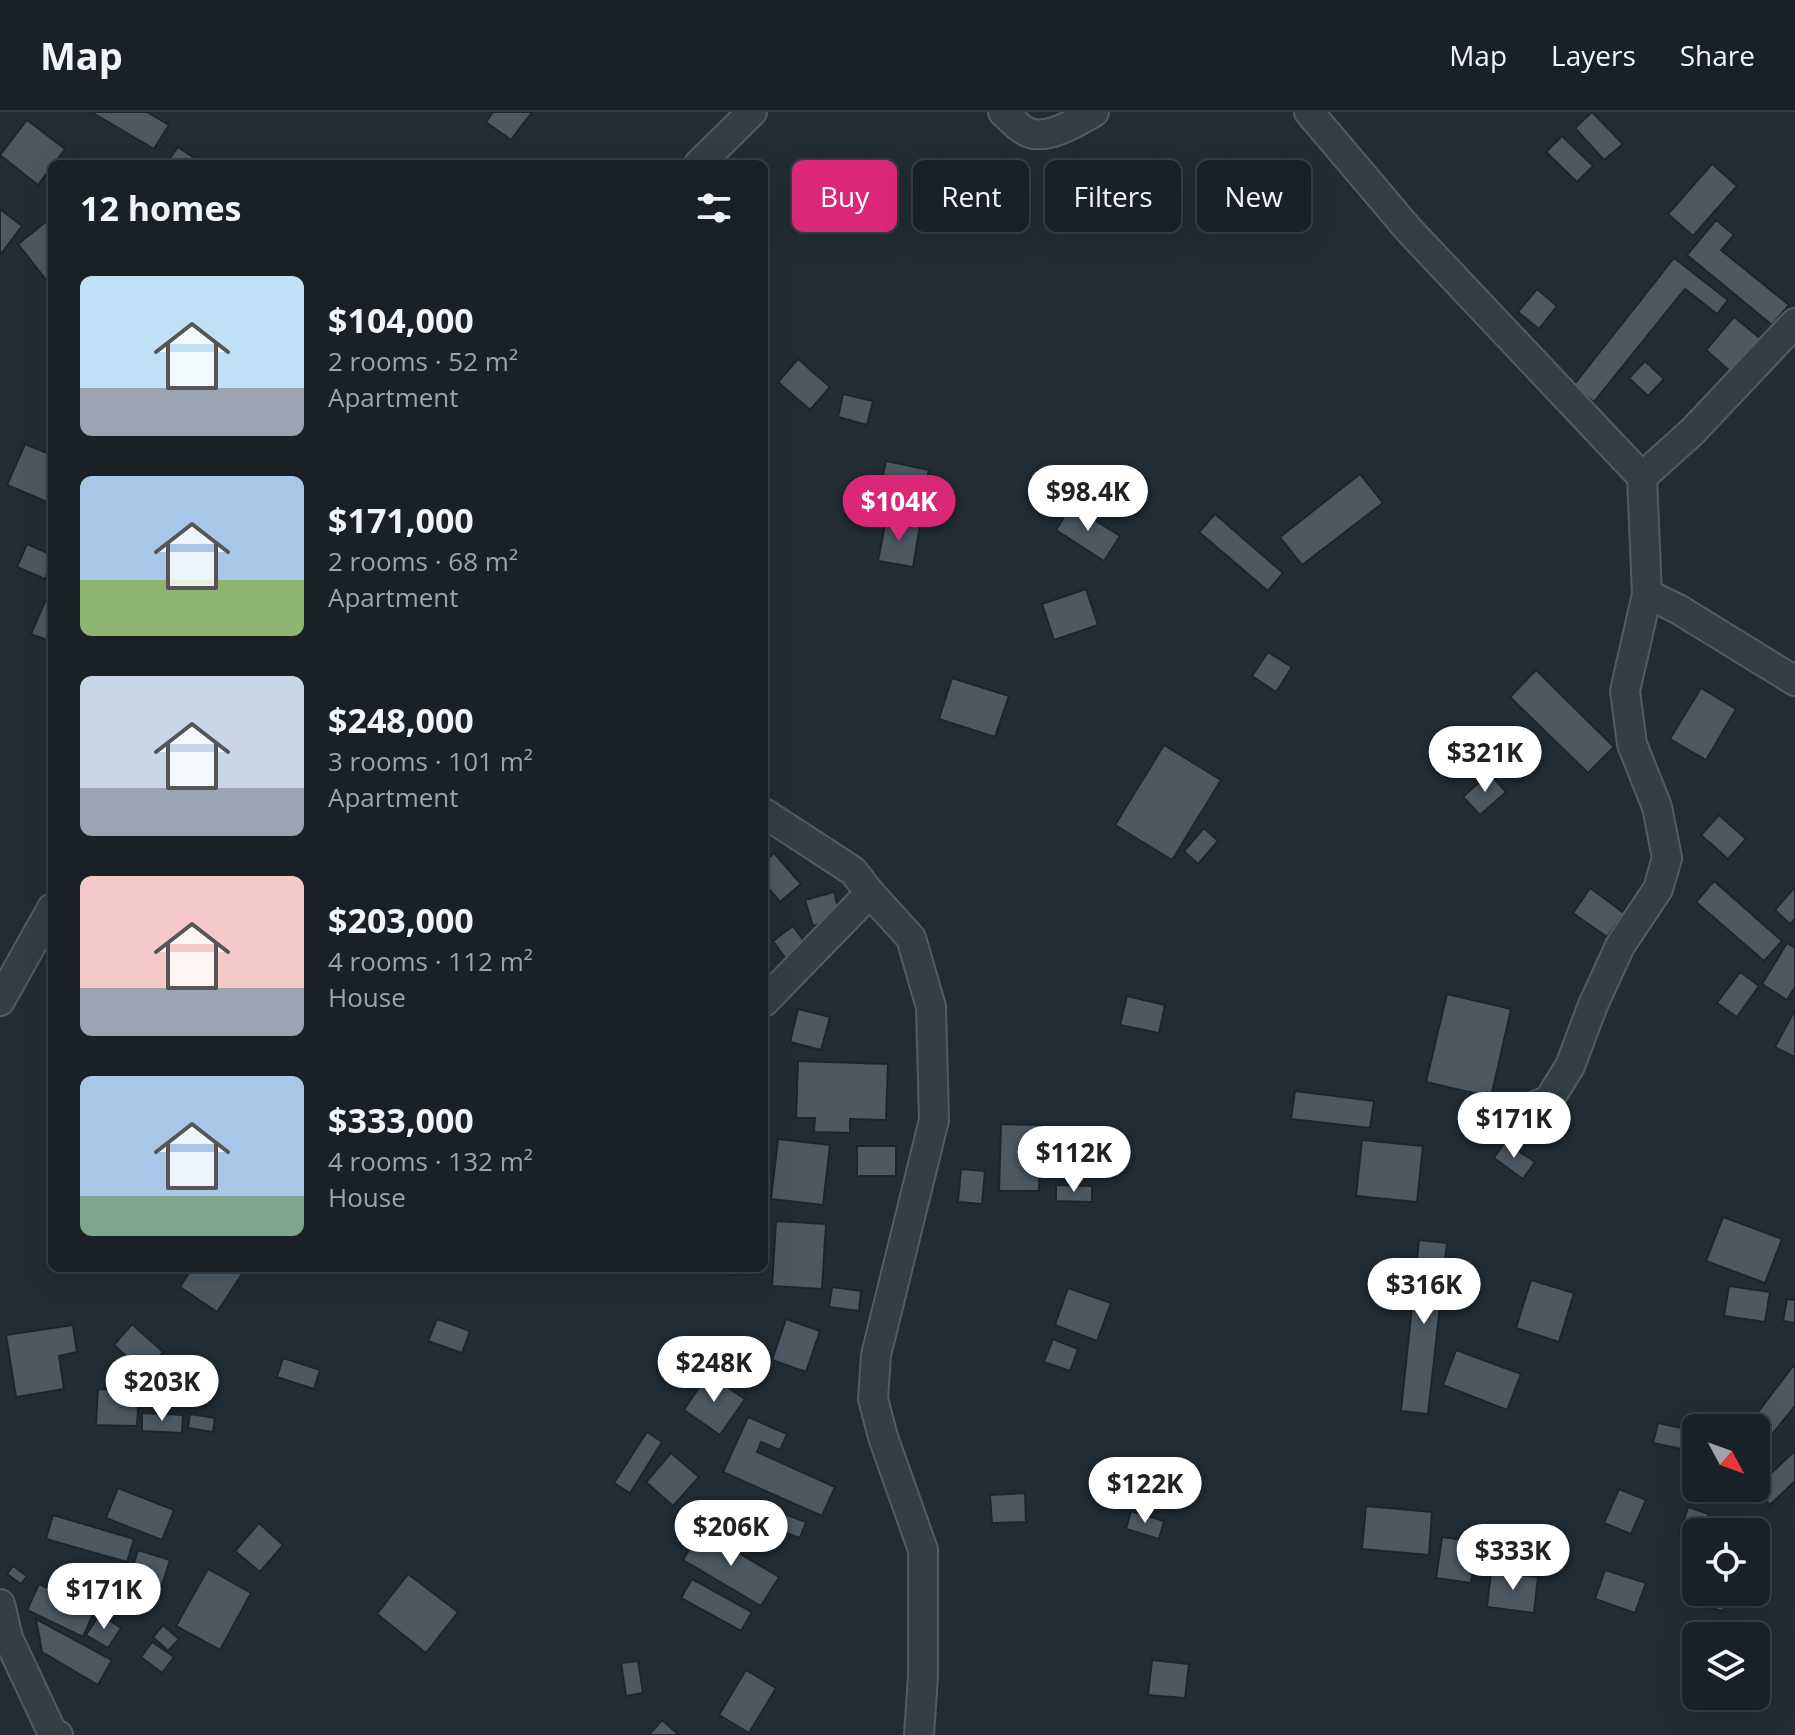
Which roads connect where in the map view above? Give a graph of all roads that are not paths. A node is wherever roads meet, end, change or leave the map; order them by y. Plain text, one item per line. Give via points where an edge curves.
1 (752, 112) edge
2 (1003, 112) edge
3 (1094, 112) edge
4 (1309, 112) edge
5 (703, 160) edge
6 (1795, 323) edge
7 (1642, 477) junction
8 (1647, 594) junction
9 (1795, 681) edge
10 (768, 816) edge
11 (870, 893) junction
12 (48, 915) edge
13 (768, 998) edge
14 (0, 1001) edge
15 (1513, 1116) dead end
16 (0, 1604) edge
17 (51, 1734) edge
18 (919, 1735) edge

1 - 5 street
2 - 3 street via 1034,134 1055,131
4 - 7 street via 1409,230
6 - 7 street
7 - 8 street
8 - 9 street
8 - 15 street via 1625,691 1632,744 1657,807 1667,858 1658,889 1615,958 1570,1066 1549,1100
10 - 11 street via 853,871
11 - 13 street
11 - 18 street via 911,938 931,1007 934,1120 876,1355 873,1399 923,1550
12 - 14 street
16 - 17 street via 8,1638

